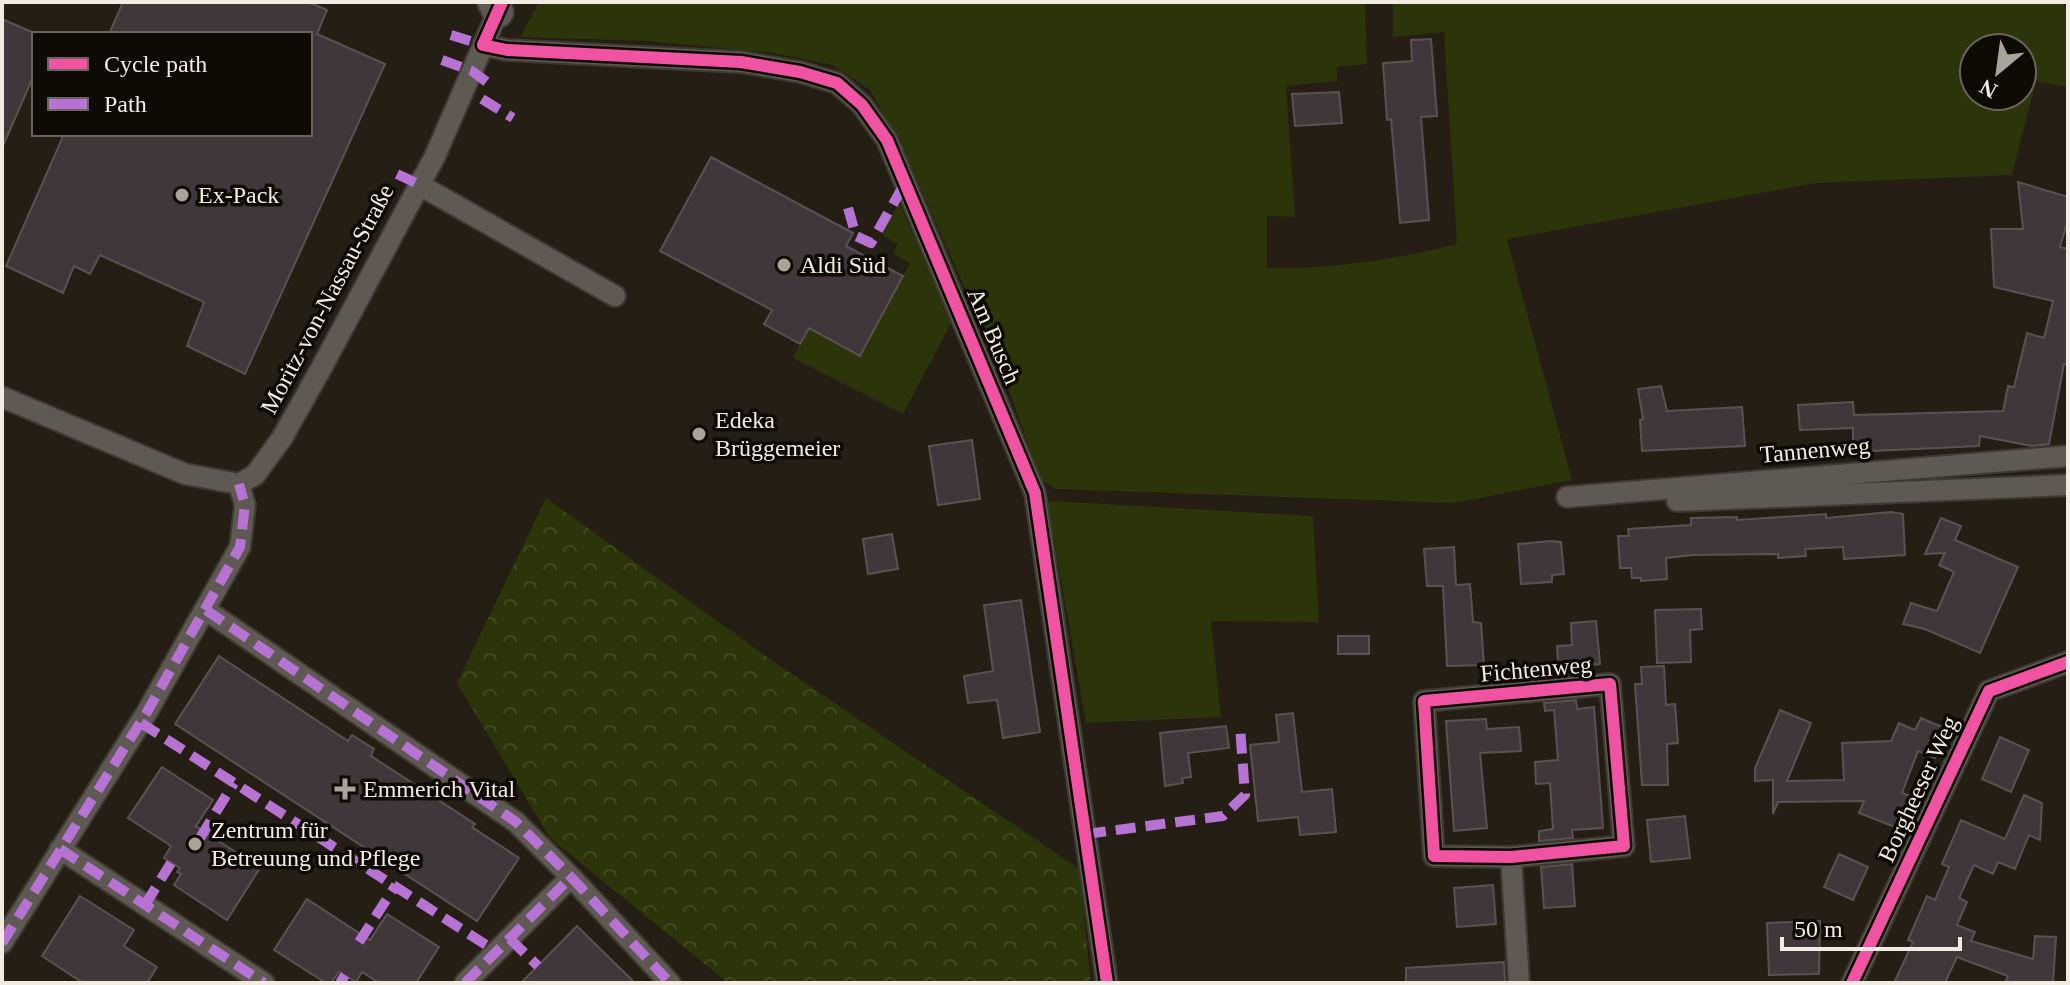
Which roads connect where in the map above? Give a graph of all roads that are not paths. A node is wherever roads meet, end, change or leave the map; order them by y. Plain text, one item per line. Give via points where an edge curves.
1 (498, 5) edge
2 (483, 45) junction
3 (418, 184) junction
4 (615, 296) dead end
5 (2, 397) edge
6 (2068, 456) edge
7 (239, 484) junction
8 (2068, 485) edge
9 (1567, 497) dead end
10 (1677, 501) dead end
11 (206, 610) junction
12 (2068, 662) edge
13 (60, 849) junction
14 (1511, 857) junction
15 (571, 877) junction
16 (2, 943) edge
17 (264, 983) edge
18 (465, 983) edge
19 (670, 983) edge
20 (1107, 983) edge
21 (1519, 983) edge
22 (1852, 983) edge

1 - 2 street, Moritz-von-Nassau-Straße
2 - 3 street, Moritz-von-Nassau-Straße
2 - 20 street, Am Busch via 741,62 800,72 837,83 862,105 887,140 1035,493
3 - 4 street
3 - 7 street, Moritz-von-Nassau-Straße via 282,438 255,475
5 - 7 street via 185,474
6 - 9 street, Tannenweg
7 - 11 street via 245,505 240,547
8 - 10 street, Tannenweg
11 - 13 street
11 - 15 street via 516,822
12 - 22 street, Borgheeser Weg via 1989,691
13 - 16 street
13 - 17 street
14 - 14 street, Fichtenweg via 1624,846 1610,684 1424,701 1434,856
14 - 21 street
15 - 18 street
15 - 19 street

